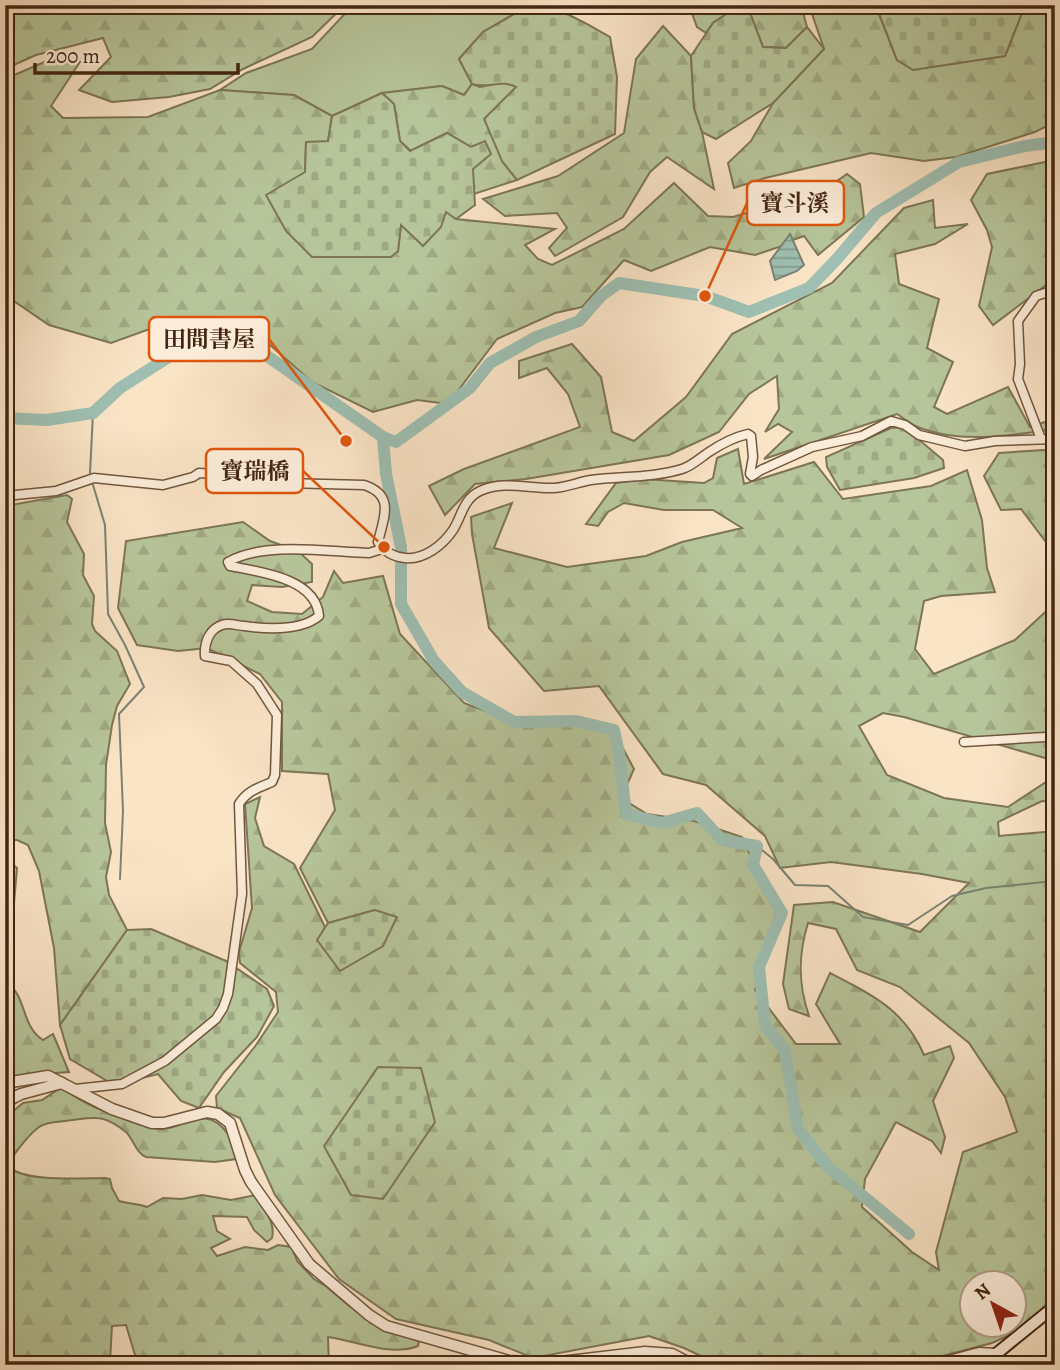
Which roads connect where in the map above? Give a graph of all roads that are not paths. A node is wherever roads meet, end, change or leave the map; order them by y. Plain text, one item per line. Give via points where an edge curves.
1 (1055, 292) edge
2 (1041, 439) junction
3 (1055, 439) edge
4 (5, 496) edge
5 (382, 549) junction
6 (1055, 734) edge
7 (964, 742) dead end
8 (5, 1083) edge
9 (62, 1083) junction
10 (74, 1089) junction
11 (5, 1102) edge
12 (1055, 1306) edge
13 (996, 1353) junction
14 (693, 1365) edge
15 (933, 1365) edge
16 (991, 1365) edge

1 - 2 street via 1036,296 1018,321 1018,379
2 - 3 street
2 - 5 street via 965,446 919,435 891,421 862,436 813,447 752,476 753,443 748,434 684,468 659,474 555,488 488,487 463,507 454,529 429,553 401,558
4 - 5 street via 56,491 94,478 163,485 199,473 240,482 364,485 382,494 386,503 378,542
5 - 10 street via 369,553 284,549 228,562 296,582 318,605 319,616 281,628 220,625 205,648 205,656 230,661 257,684 277,715 275,775 272,782 245,795 239,804 242,894 228,994 216,1019 164,1061 122,1084
6 - 7 street
8 - 9 street via 48,1076
9 - 10 street
9 - 11 street
10 - 14 street via 152,1123 207,1112 230,1123 251,1182 302,1255 386,1326 509,1361 552,1363 645,1352 672,1354
12 - 13 main road
13 - 15 street
13 - 16 main road

